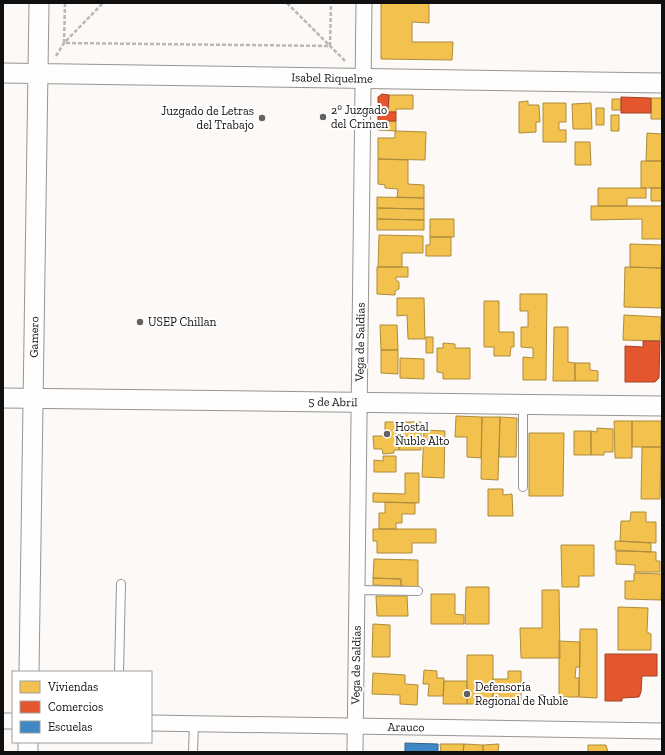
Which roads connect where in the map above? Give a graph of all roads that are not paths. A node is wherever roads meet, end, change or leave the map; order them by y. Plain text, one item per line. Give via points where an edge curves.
1 (39, 3) edge
2 (364, 3) edge
3 (38, 66) junction
4 (3, 73) edge
5 (363, 79) junction
6 (662, 83) edge
7 (3, 398) edge
8 (33, 398) junction
9 (359, 402) junction
10 (523, 404) junction
11 (662, 406) edge
12 (523, 487) dead end
13 (121, 584) dead end
14 (356, 590) junction
15 (418, 591) dead end
16 (29, 671) edge
17 (119, 671) edge
18 (152, 723) edge
19 (194, 724) junction
20 (355, 726) junction
21 (662, 731) edge
22 (193, 752) edge
23 (355, 752) edge

1 - 3 street, Gamero
2 - 5 street, Vega de Saldías
3 - 4 street, Isabel Riquelme
3 - 5 street, Isabel Riquelme
3 - 8 street, Gamero
5 - 6 street, Isabel Riquelme
5 - 9 street, Vega de Saldías
7 - 8 street, 5 de Abril
8 - 9 street, 5 de Abril
8 - 16 street, Gamero
9 - 10 street, 5 de Abril
9 - 14 street, Vega de Saldías
10 - 11 street, 5 de Abril
10 - 12 lane
13 - 17 lane
14 - 15 lane
14 - 20 street, Vega de Saldías
18 - 19 street, Arauco
19 - 20 street, Arauco
19 - 22 lane
20 - 21 street, Arauco
20 - 23 street, Vega de Saldías

